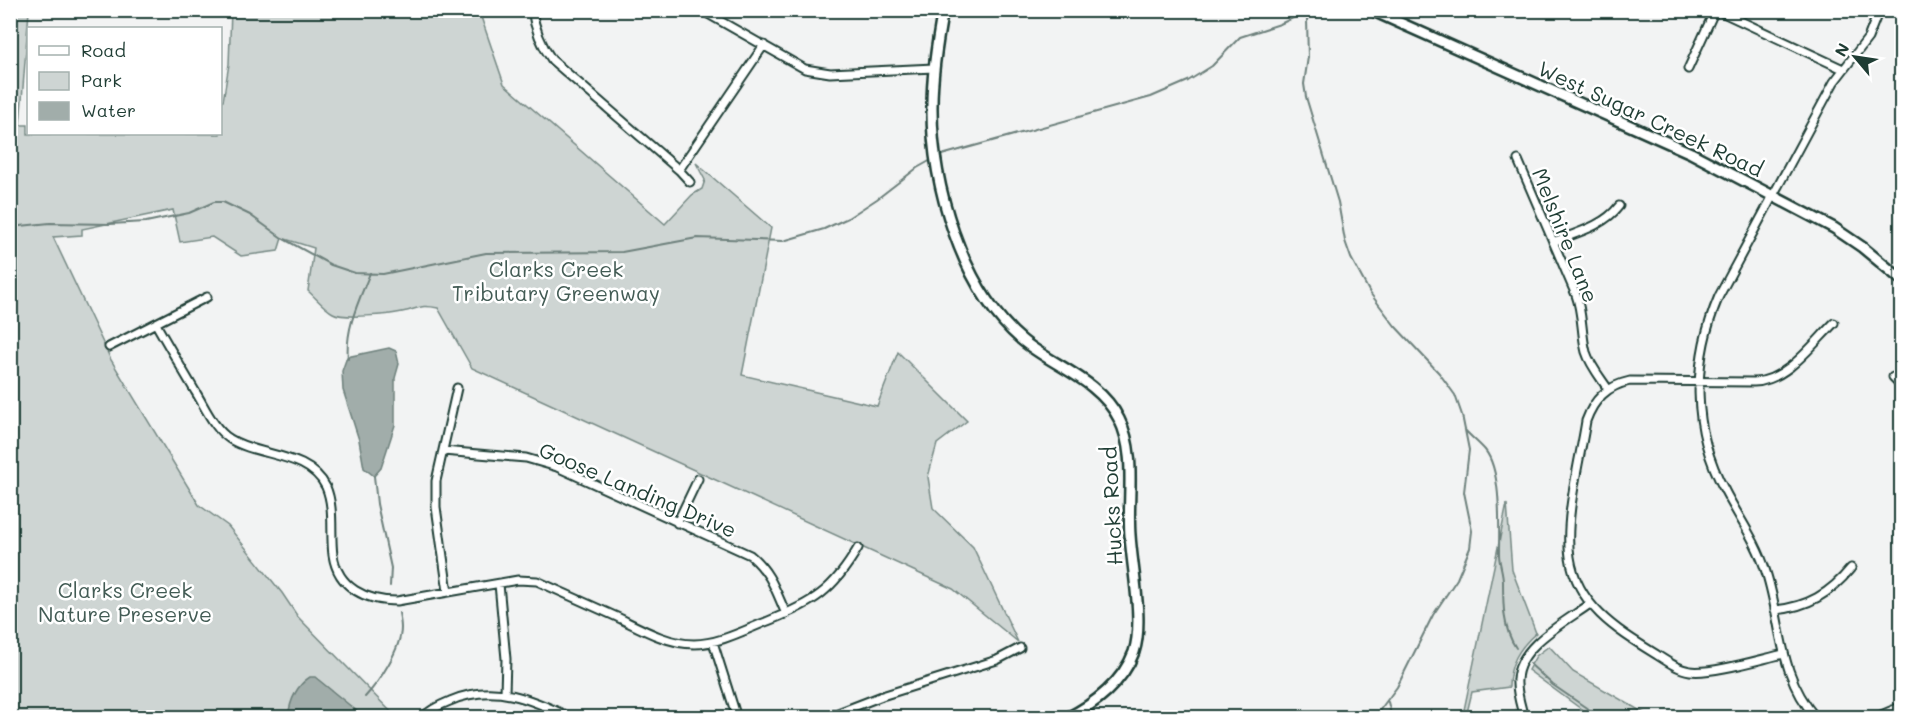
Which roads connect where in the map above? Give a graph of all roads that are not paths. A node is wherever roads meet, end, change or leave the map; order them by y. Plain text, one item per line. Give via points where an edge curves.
1 (532, 10) edge
2 (700, 10) edge
3 (943, 10) edge
4 (1371, 10) edge
5 (1716, 10) edge
6 (1880, 10) edge
7 (764, 45) junction
8 (934, 68) junction
9 (1688, 69) dead end
10 (1843, 69) junction
11 (1518, 160) dead end
12 (679, 170) junction
13 (690, 182) dead end
14 (1773, 195) junction
15 (1619, 206) dead end
16 (1553, 242) junction
17 (1902, 280) edge
18 (207, 297) dead end
19 (1834, 323) dead end
20 (156, 324) junction
21 (109, 347) dead end
22 (1893, 377) dead end
23 (1698, 381) junction
24 (1902, 386) edge
25 (457, 388) dead end
26 (1608, 389) junction
27 (443, 451) junction
28 (698, 479) dead end
29 (677, 523) junction
30 (858, 549) dead end
31 (1851, 568) dead end
32 (499, 584) junction
33 (448, 592) junction
34 (1590, 604) junction
35 (1775, 610) junction
36 (786, 614) junction
37 (713, 642) junction
38 (1020, 648) dead end
39 (1785, 654) junction
40 (506, 693) junction
41 (1902, 706) edge
42 (422, 717) edge
43 (571, 717) edge
44 (737, 717) edge
45 (825, 717) edge
46 (1067, 717) edge
47 (1524, 717) edge
48 (1816, 717) edge
49 (1874, 717) edge

1 - 12 street via 541,45 552,60
2 - 7 street
3 - 8 main road, Hucks Road
4 - 14 main road, West Sugar Creek Road via 1691,153
5 - 9 street
5 - 10 street
6 - 10 street via 1868,38
7 - 8 street via 805,69 830,74
7 - 12 street
8 - 46 main road, Hucks Road via 932,107 937,164 966,266 988,304 1009,328 1088,384 1113,407 1129,455 1137,620 1134,651 1114,684
10 - 14 street
11 - 16 street, Melshire Lane
12 - 13 street
14 - 17 main road, West Sugar Creek Road via 1852,240
14 - 23 street via 1712,313
15 - 16 street via 1599,222
16 - 26 street, Melshire Lane via 1579,304 1589,360
18 - 20 street
19 - 23 street via 1772,380
20 - 21 street
20 - 33 street via 214,423 228,439 292,460 311,470 325,486 331,506 333,556 339,574 351,588 379,601
22 - 24 street
23 - 26 street via 1630,381
23 - 35 street via 1700,418 1710,458 1758,549
25 - 27 street
26 - 34 street via 1596,400 1586,421 1568,531 1572,567
27 - 29 street, Goose Landing Drive via 526,458 557,467
27 - 33 street via 436,481 436,507
28 - 29 street
29 - 36 street, Goose Landing Drive via 750,555 762,565
30 - 36 street via 830,587 813,601
31 - 35 street via 1818,598
32 - 33 street
32 - 37 street via 537,581 658,636 693,644
32 - 40 street
34 - 39 street via 1618,631 1685,670 1705,672
34 - 47 street via 1534,645 1525,657 1517,682
35 - 39 street
36 - 37 street
37 - 44 street
38 - 45 street via 997,660
39 - 48 street via 1794,687
40 - 42 street via 458,698
40 - 43 street
41 - 49 street

